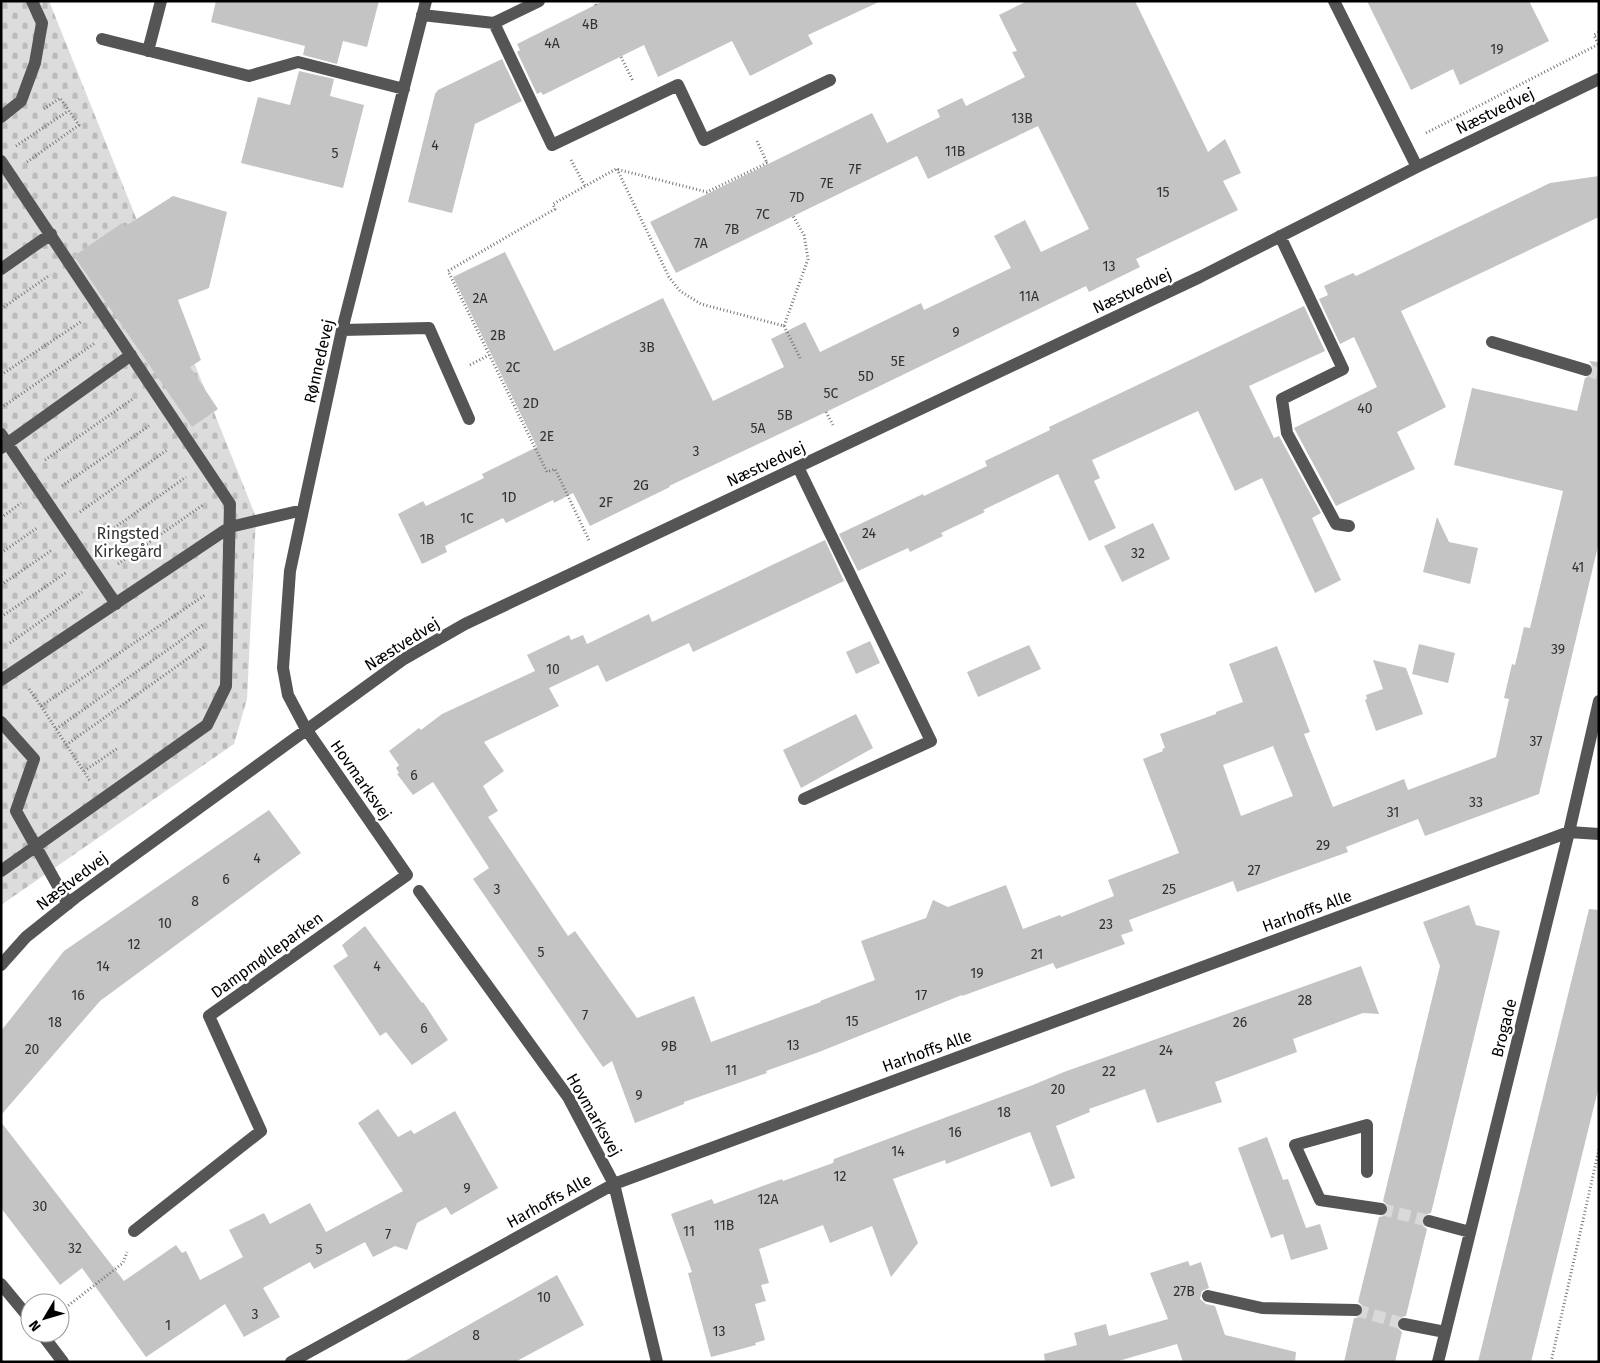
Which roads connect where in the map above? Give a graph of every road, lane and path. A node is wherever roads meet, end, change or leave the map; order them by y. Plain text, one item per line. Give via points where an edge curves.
1 (32, 1) edge
2 (161, 1) edge
3 (426, 1) edge
4 (539, 1) edge
5 (1334, 1) edge
6 (422, 15) junction
7 (494, 23) junction
8 (1599, 32) edge
9 (102, 39) dead end
10 (1599, 44) edge
11 (148, 51) junction
12 (1599, 79) edge
13 (830, 80) dead end
14 (404, 89) junction
15 (68, 111) junction
16 (38, 113) dead end
17 (1, 117) edge
18 (561, 141) junction
19 (1405, 143) junction
20 (5, 156) edge
21 (768, 164) dead end
22 (1417, 167) junction
23 (616, 169) junction
24 (10, 174) junction
25 (585, 186) junction
26 (793, 216) dead end
27 (51, 234) junction
28 (1280, 236) junction
29 (69, 262) junction
30 (1, 269) edge
31 (1, 309) edge
32 (100, 309) junction
33 (784, 326) junction
34 (115, 330) junction
35 (342, 330) junction
36 (1492, 342) dead end
37 (132, 355) junction
38 (801, 360) dead end
39 (1586, 370) tunnel mouth
40 (1, 375) edge
41 (151, 386) junction
42 (1, 408) edge
43 (169, 412) junction
44 (469, 419) dead end
45 (186, 437) junction
46 (3, 442) edge
47 (204, 464) junction
48 (798, 467) junction
49 (28, 472) junction
50 (222, 492) junction
51 (45, 498) junction
52 (303, 510) junction
53 (63, 524) junction
54 (40, 525) dead end
55 (1349, 526) dead end
56 (230, 527) junction
57 (55, 548) dead end
58 (81, 552) junction
59 (1, 553) edge
60 (600, 561) junction
61 (70, 569) dead end
62 (99, 578) junction
63 (228, 579) junction
64 (1, 585) edge
65 (85, 590) dead end
66 (116, 604) junction
67 (228, 607) junction
68 (1, 616) edge
69 (227, 632) junction
70 (9, 644) dead end
71 (16, 671) junction
72 (1, 680) edge
73 (1599, 701) edge
74 (41, 706) junction
75 (1, 722) edge
76 (56, 729) junction
77 (306, 729) junction
78 (66, 745) junction
79 (118, 748) dead end
80 (84, 771) junction
81 (804, 798) dead end
82 (101, 799) junction
83 (1569, 832) junction
84 (1599, 834) edge
85 (35, 846) junction
86 (1, 871) edge
87 (407, 874) joint
88 (419, 891) dead end
89 (68, 904) junction
90 (1, 965) edge
91 (1599, 1149) edge
92 (1367, 1172) dead end
93 (614, 1184) junction
94 (1381, 1209) tunnel mouth
95 (1429, 1221) tunnel mouth
96 (134, 1231) joint
97 (1470, 1232) junction
98 (1, 1284) edge
99 (1208, 1296) dead end
100 (70, 1304) edge
101 (20, 1307) edge
102 (1356, 1310) tunnel mouth
103 (1404, 1324) tunnel mouth
104 (1445, 1332) junction
105 (49, 1343) edge
106 (63, 1362) edge
107 (291, 1362) edge
108 (657, 1362) edge
109 (1438, 1362) edge
110 (1550, 1362) edge

1 - 17 street via 42,23 35,63 22,101
2 - 11 street
3 - 6 street, Rønnedevej
4 - 7 street
5 - 19 street
6 - 7 street
6 - 14 street, Rønnedevej
7 - 18 street via 552,145
8 - 10 path via 1594,35
9 - 11 street
10 - 19 path
11 - 14 street via 249,76 298,62
12 - 22 street, Næstvedvej
13 - 18 street via 704,140 678,85
14 - 35 street, Rønnedevej
15 - 16 path via 60,98
15 - 20 path
15 - 24 path via 79,125
18 - 25 path
19 - 22 street
20 - 24 street
21 - 23 path via 707,192
22 - 28 street, Næstvedvej
23 - 25 path
23 - 33 path via 669,277 680,291 701,304
24 - 27 street
25 - 60 path via 553,204 555,209 448,271 547,472 555,469
26 - 33 path via 804,235 808,259
27 - 29 street
27 - 30 street
28 - 48 street, Næstvedvej
28 - 55 street via 1343,369 1282,399 1287,433 1336,524
29 - 31 path
29 - 32 street
32 - 34 street
32 - 40 path
33 - 38 path
34 - 37 street
34 - 42 path
35 - 44 street via 429,328
35 - 52 street, Rønnedevej
36 - 39 street
37 - 41 street
37 - 46 street
41 - 43 street
41 - 49 path
43 - 45 street
43 - 51 path
45 - 47 street
45 - 53 path
46 - 49 street
47 - 50 street
47 - 58 path
48 - 60 street, Næstvedvej
48 - 81 street via 931,741
49 - 51 street
50 - 56 street via 230,504
50 - 62 path
51 - 53 street
52 - 56 street
52 - 77 street, Rønnedevej via 290,572 283,668 288,695
53 - 58 street
54 - 59 path
56 - 63 street
56 - 66 street
57 - 64 path
58 - 62 street
60 - 77 street, Næstvedvej via 465,624 404,659
61 - 68 path
62 - 66 street
63 - 67 street
63 - 74 path
65 - 70 path
66 - 71 street
67 - 69 street
67 - 76 path
69 - 78 path
69 - 82 street via 226,686 207,724
71 - 72 street
71 - 74 path
73 - 83 street, Brogade
74 - 76 path
75 - 85 street via 34,759 16,811
76 - 78 path
77 - 87 street, Hovmarksvej
77 - 89 street, Næstvedvej
78 - 80 path
79 - 80 path
80 - 82 path
82 - 85 street
83 - 84 street, Harhoffs Alle
83 - 93 street, Harhoffs Alle
83 - 97 street, Brogade
85 - 86 street
85 - 89 street
87 - 96 street, Dampmølleparken via 209,1016 261,1130
88 - 93 street, Hovmarksvej via 568,1097
89 - 90 street, Næstvedvej via 26,937
91 - 110 path
92 - 94 street via 1367,1125 1295,1145 1320,1200
93 - 107 street, Harhoffs Alle
93 - 108 street, Hovmarksvej
95 - 97 street
96 - 100 path via 123,1263
97 - 104 street, Brogade
98 - 101 street
99 - 102 street via 1262,1308
103 - 104 street
104 - 109 street, Brogade
105 - 106 street

